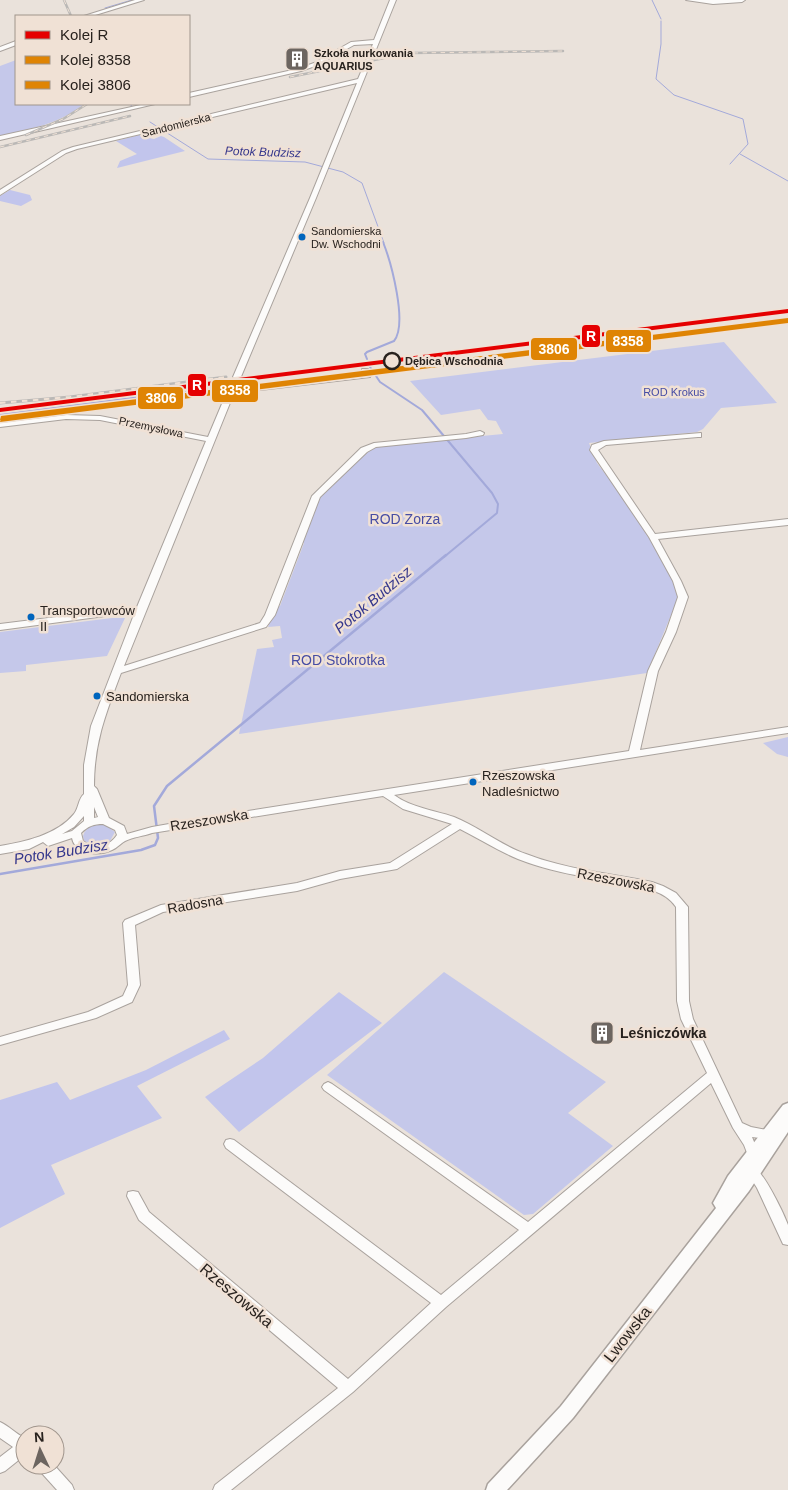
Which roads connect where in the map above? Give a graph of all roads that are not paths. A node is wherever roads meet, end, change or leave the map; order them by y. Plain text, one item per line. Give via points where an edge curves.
1 (141, 0) edge
2 (392, 0) edge
3 (689, 0) edge
4 (742, 0) edge
5 (90, 15) edge
6 (376, 42) junction
7 (15, 43) edge
8 (0, 49) edge
9 (361, 80) junction
10 (190, 95) edge
11 (148, 105) edge
12 (0, 138) edge
13 (0, 193) edge
14 (368, 375) dead end
15 (232, 391) junction
16 (0, 424) edge
17 (480, 432) dead end
18 (698, 435) dead end
19 (212, 440) junction
20 (788, 522) edge
21 (653, 537) junction
22 (141, 609) junction
23 (0, 626) edge
24 (117, 671) junction
25 (788, 730) edge
26 (634, 753) junction
27 (90, 784) junction
28 (386, 792) junction
29 (105, 820) junction
30 (89, 822) junction
31 (460, 824) junction
32 (120, 833) junction
33 (77, 838) junction
34 (23, 846) junction
35 (0, 850) edge
36 (0, 1041) edge
37 (714, 1074) junction
38 (328, 1087) dead end
39 (788, 1109) edge
40 (788, 1120) edge
41 (736, 1125) junction
42 (768, 1134) junction
43 (230, 1144) dead end
44 (754, 1154) junction
45 (753, 1172) junction
46 (133, 1196) dead end
47 (529, 1230) junction
48 (700, 1240) junction
49 (788, 1240) edge
50 (441, 1303) junction
51 (348, 1388) junction
52 (0, 1429) edge
53 (15, 1440) edge
54 (15, 1453) edge
55 (0, 1466) edge
56 (53, 1475) edge
57 (67, 1490) edge
58 (220, 1490) edge
59 (495, 1490) edge

1 - 5 street
2 - 6 street
3 - 4 street
6 - 9 street
6 - 10 street via 352,43 299,70
7 - 8 street
9 - 13 street, Sandomierska via 64,152
9 - 15 street
11 - 12 street
14 - 15 street
15 - 19 street
16 - 19 street, Przemysłowa via 66,417 100,418
17 - 24 street via 441,440 368,447 317,494 270,615 263,625
18 - 21 street via 604,443 595,447 605,469
19 - 22 street
20 - 21 street
21 - 26 street via 682,597 672,632 650,680
22 - 23 street
22 - 24 street
24 - 27 street via 96,726 89,765
25 - 26 street, Rzeszowska
26 - 28 street, Rzeszowska
27 - 29 street
27 - 30 street
27 - 34 street via 81,812 69,824
28 - 31 street, Rzeszowska via 401,803
28 - 32 street, Rzeszowska
29 - 30 street
29 - 32 street
30 - 33 street
31 - 36 street, Radosna via 393,866 340,875 297,887 161,910 128,923 134,985 128,998 92,1015
31 - 37 street, Rzeszowska via 499,847 530,859 573,871 650,885 677,898 682,907 683,996 687,1019
32 - 33 street via 113,846 102,850 85,848
33 - 34 street
34 - 35 street
37 - 41 street, Rzeszowska
37 - 47 street
38 - 47 street
39 - 42 main road
40 - 45 main road, Lwowska
41 - 42 street via 748,1132
41 - 44 street, Rzeszowska
42 - 44 main road
43 - 50 street
44 - 48 main road via 734,1181
45 - 48 main road, Lwowska
45 - 49 street
46 - 51 street, Rzeszowska via 144,1216
47 - 50 street
48 - 59 main road, Lwowska via 567,1412
50 - 51 street
51 - 58 street
52 - 53 street
54 - 55 street
56 - 57 street

